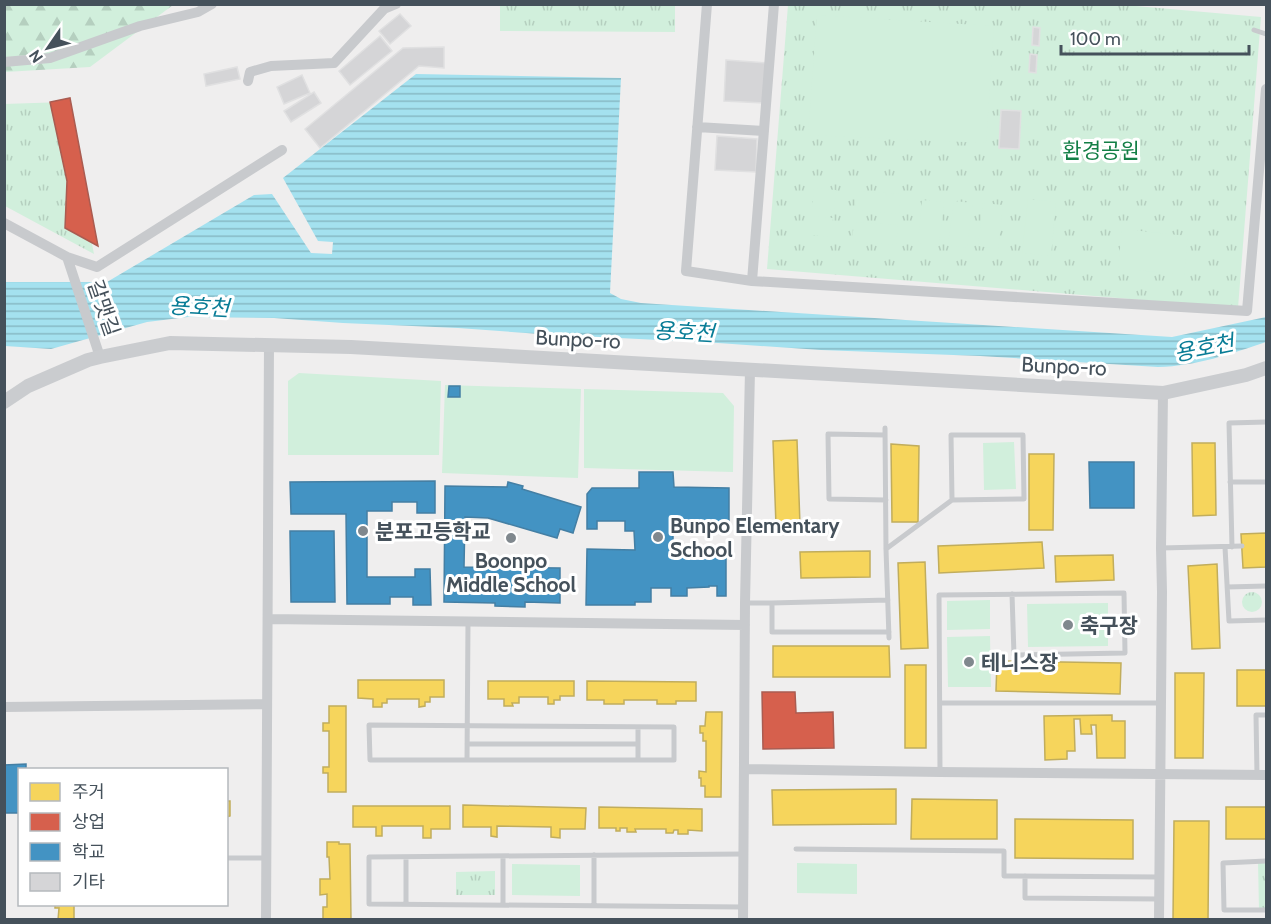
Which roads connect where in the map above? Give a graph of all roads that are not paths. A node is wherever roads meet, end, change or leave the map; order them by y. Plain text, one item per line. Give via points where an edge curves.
1 (212, 4) edge
2 (396, 4) edge
3 (706, 4) edge
4 (774, 4) edge
5 (1254, 30) dead end
6 (1265, 34) edge
7 (4, 62) edge
8 (248, 81) dead end
9 (1266, 89) edge
10 (697, 127) junction
11 (764, 131) junction
12 (282, 150) dead end
13 (4, 223) edge
14 (67, 257) junction
15 (752, 281) junction
16 (269, 344) junction
17 (100, 357) junction
18 (1266, 368) edge
19 (750, 370) junction
20 (1163, 393) junction
21 (4, 402) edge
22 (1266, 422) edge
23 (1230, 482) junction
24 (1266, 482) edge
25 (886, 500) junction
26 (952, 500) junction
27 (1242, 546) dead end
28 (1229, 547) junction
29 (1161, 548) junction
30 (886, 549) junction
31 (1266, 586) edge
32 (1227, 587) junction
33 (1012, 594) junction
34 (888, 600) junction
35 (745, 603) junction
36 (772, 603) junction
37 (268, 620) junction
38 (1266, 620) edge
39 (468, 622) junction
40 (745, 625) junction
41 (940, 703) junction
42 (267, 704) junction
43 (1160, 704) junction
44 (4, 706) edge
45 (1266, 715) edge
46 (467, 726) junction
47 (638, 728) junction
48 (467, 744) junction
49 (638, 744) junction
50 (467, 760) junction
51 (638, 760) junction
52 (744, 768) junction
53 (940, 772) junction
54 (1160, 774) junction
55 (1262, 775) edge
56 (796, 849) dead end
57 (743, 854) junction
58 (594, 855) junction
59 (503, 856) junction
60 (406, 857) junction
61 (228, 858) edge
62 (266, 858) junction
63 (1266, 861) edge
64 (1025, 876) junction
65 (1159, 877) junction
66 (1159, 899) junction
67 (406, 904) junction
68 (503, 904) junction
69 (594, 905) junction
70 (743, 907) junction
71 (1266, 910) edge
72 (266, 920) edge
73 (743, 920) edge
74 (1159, 920) edge

1 - 7 street via 198,12 140,26 50,58
2 - 8 street via 384,9 334,63 271,66 250,72
3 - 10 street
4 - 11 street
5 - 6 lane
9 - 15 street via 1247,311
10 - 11 street
10 - 15 street via 686,271
11 - 15 street
12 - 14 street via 97,267
13 - 14 street
14 - 17 street, 갈맷길
16 - 17 main road, Bunpo-ro via 170,343
16 - 19 main road, Bunpo-ro
16 - 37 street
17 - 21 main road, Bunpo-ro via 28,387
18 - 20 main road, Bunpo-ro
19 - 20 main road, Bunpo-ro
19 - 35 street
20 - 29 street
22 - 23 lane via 1229,423
23 - 24 lane
23 - 28 lane
25 - 25 lane via 885,432 828,434 829,499
25 - 30 lane
26 - 26 lane via 951,435 1023,435 1024,499
26 - 30 lane
27 - 28 lane
28 - 29 lane
28 - 32 lane
29 - 43 street
30 - 34 lane
31 - 32 lane
32 - 38 lane via 1229,621
33 - 33 lane via 1124,593 1125,653 1014,655
33 - 41 lane via 939,595
34 - 36 lane
34 - 36 lane via 889,635 772,632
35 - 36 lane
35 - 40 street
37 - 39 street
37 - 42 street
39 - 40 street
39 - 46 lane
40 - 52 street
41 - 43 lane
41 - 53 lane
42 - 44 street
42 - 62 street
43 - 54 street
45 - 55 lane via 1256,715
46 - 47 lane
46 - 48 lane
46 - 50 lane via 369,725 370,760
47 - 49 lane
47 - 51 lane via 674,727 674,760
48 - 49 lane
48 - 50 lane
49 - 51 lane
50 - 51 lane
52 - 53 street
52 - 57 street
53 - 54 street
54 - 55 street
54 - 65 street
56 - 64 lane via 1004,851 1004,876
57 - 58 lane
57 - 70 street
58 - 59 lane
58 - 69 lane
59 - 60 lane
59 - 68 lane
60 - 67 lane
60 - 67 lane via 369,857 369,904
61 - 62 lane
62 - 72 street
63 - 71 lane via 1223,862 1224,910
64 - 65 lane
64 - 66 lane via 1025,898
65 - 66 street
66 - 74 street
67 - 68 lane
68 - 69 lane
69 - 70 lane
70 - 73 street

